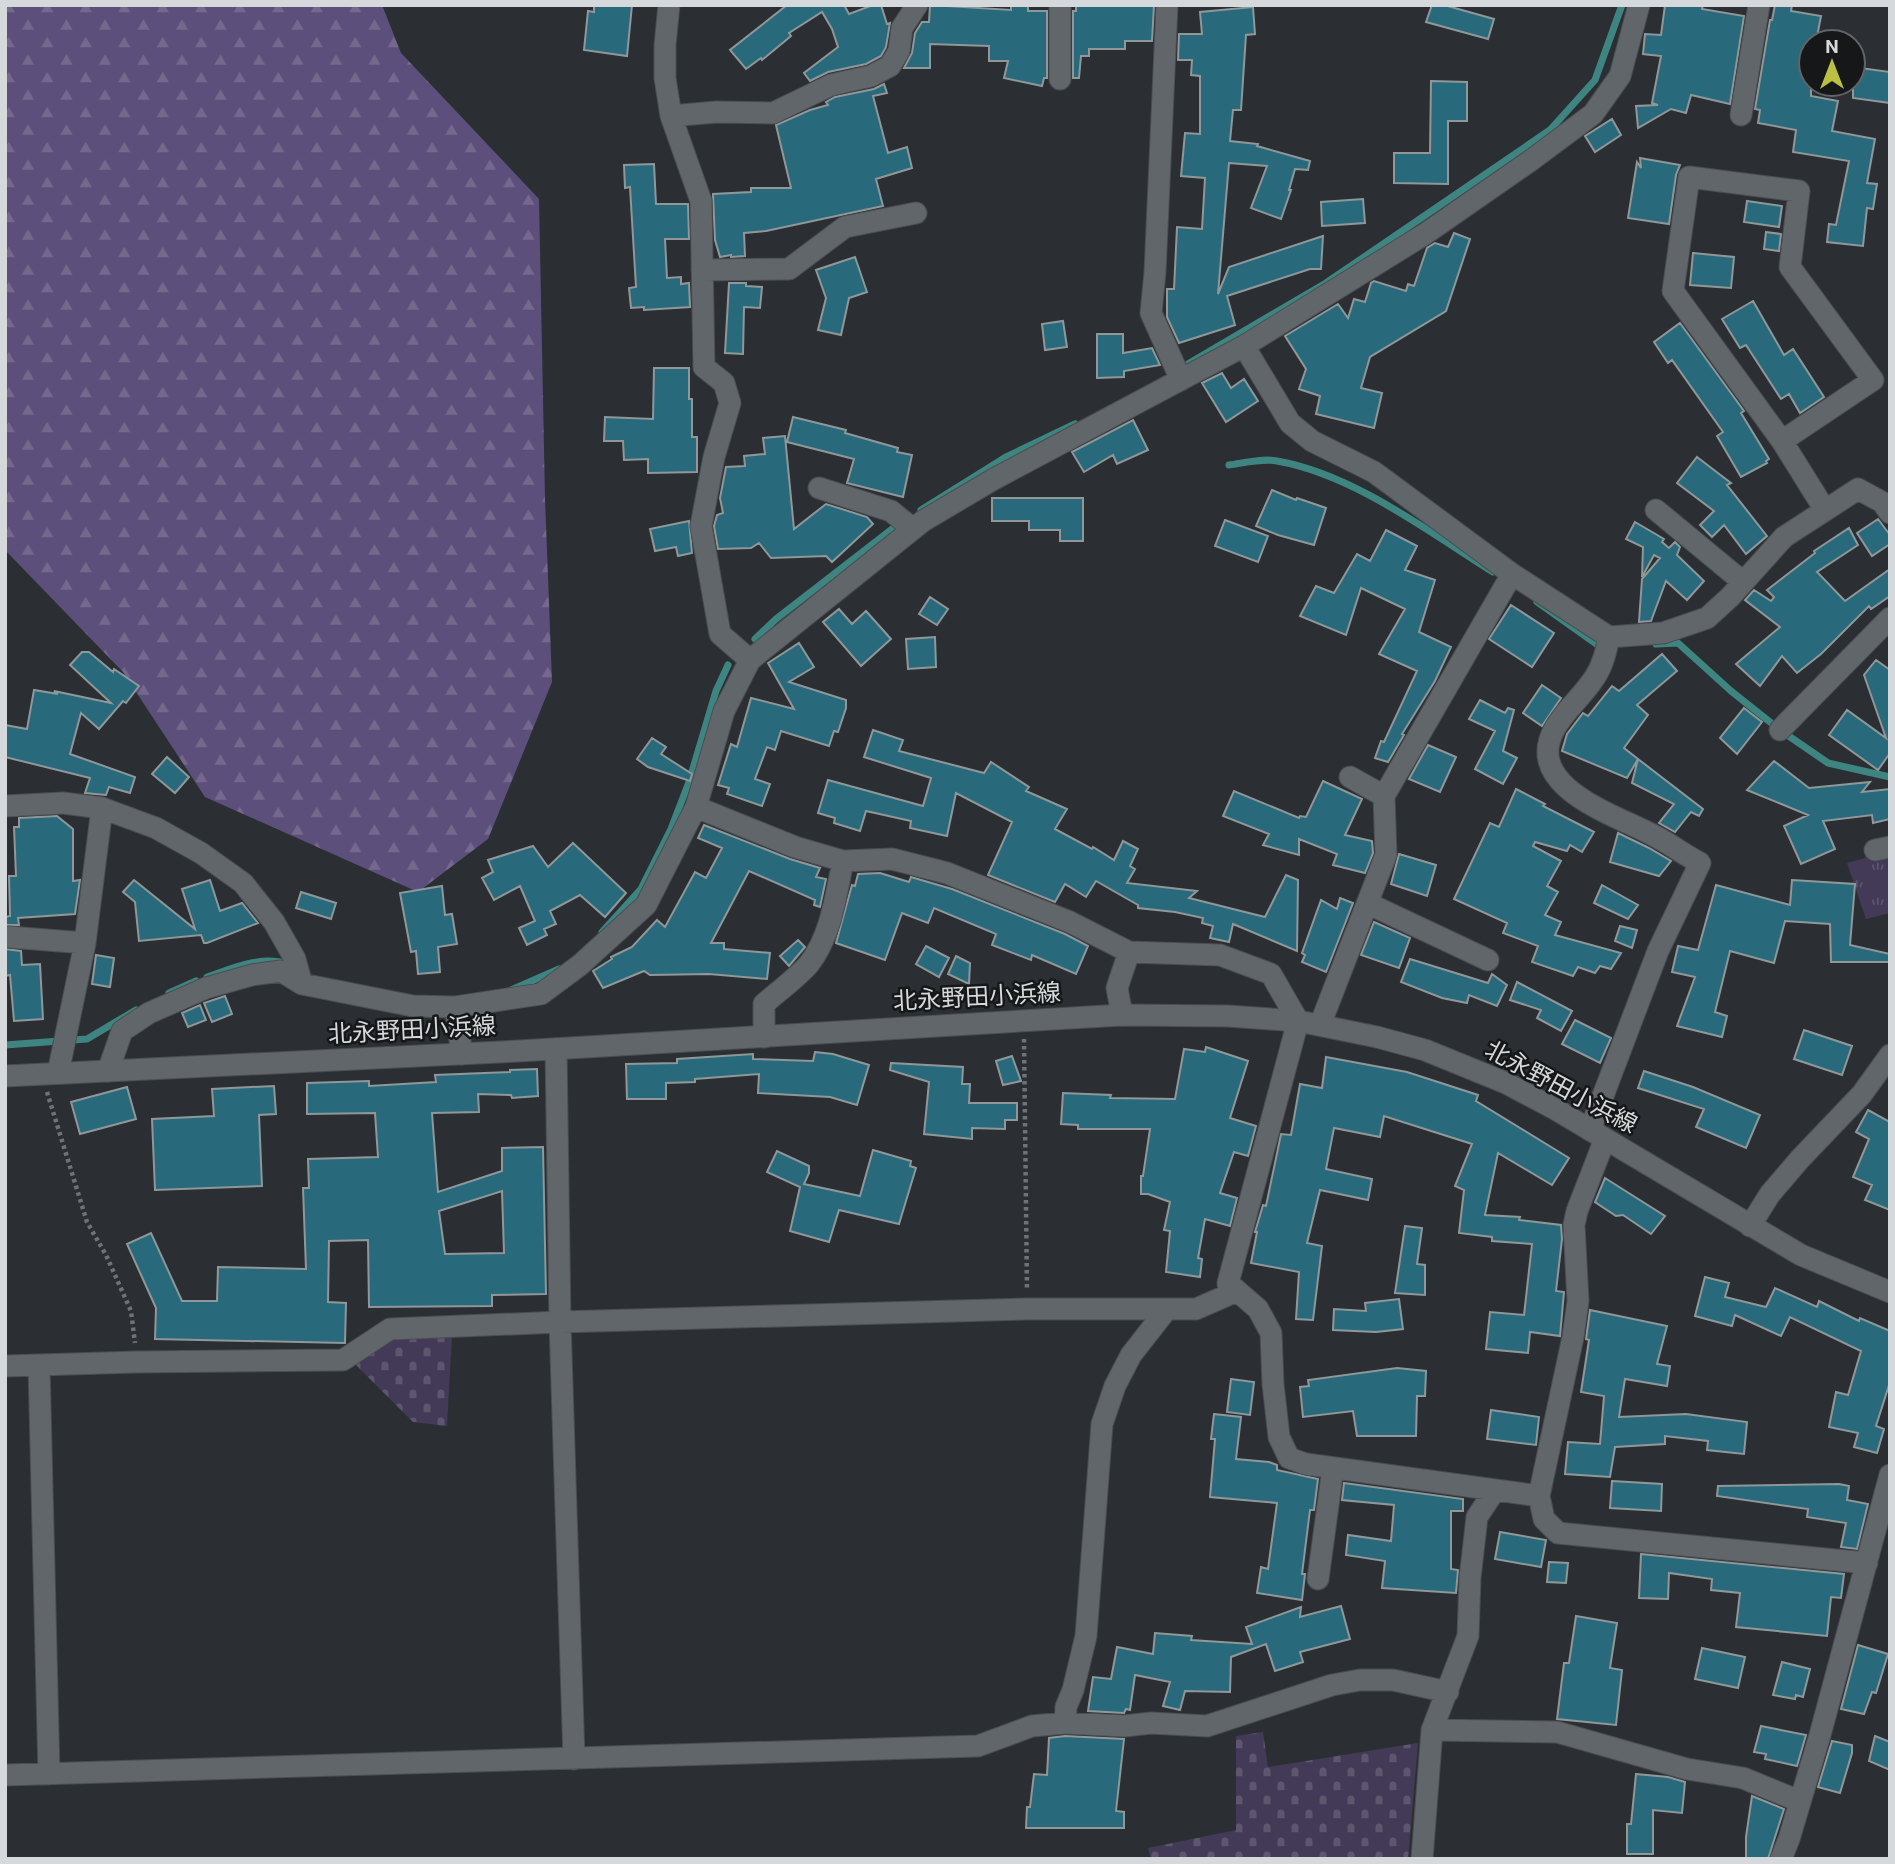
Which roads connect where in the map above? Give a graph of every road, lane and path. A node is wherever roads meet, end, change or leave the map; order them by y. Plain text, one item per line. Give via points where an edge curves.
1 (669, 5) edge
2 (917, 5) edge
3 (1060, 5) edge
4 (1167, 5) edge
5 (1639, 5) edge
6 (1759, 5) edge
7 (1060, 79) dead end
8 (1741, 115) dead end
9 (671, 116) junction
10 (916, 213) dead end
11 (702, 270) junction
12 (1244, 346) junction
13 (1181, 380) junction
14 (1782, 441) junction
15 (819, 488) dead end
16 (1656, 510) dead end
17 (1825, 510) junction
18 (1890, 513) edge
19 (913, 529) junction
20 (1512, 574) junction
21 (1743, 582) junction
22 (1890, 618) edge
23 (1607, 647) junction
24 (750, 660) junction
25 (1780, 730) dead end
26 (1350, 777) dead end
27 (1384, 796) junction
28 (5, 806) edge
29 (696, 807) junction
30 (102, 808) junction
31 (844, 861) junction
32 (1369, 904) junction
33 (9, 936) dead end
34 (85, 943) junction
35 (1129, 952) junction
36 (1488, 960) dead end
37 (302, 983) junction
38 (455, 1007) junction
39 (1122, 1015) junction
40 (1024, 1021) junction
41 (1298, 1021) junction
42 (1320, 1024) junction
43 (764, 1037) junction
44 (556, 1049) junction
45 (462, 1054) junction
46 (1890, 1055) edge
47 (55, 1067) junction
48 (108, 1070) junction
49 (5, 1076) edge
50 (1597, 1134) junction
51 (1750, 1226) junction
52 (1237, 1291) junction
53 (1890, 1292) edge
54 (1027, 1309) junction
55 (1167, 1309) junction
56 (559, 1322) junction
57 (136, 1362) junction
58 (39, 1365) junction
59 (5, 1366) edge
60 (1333, 1468) junction
61 (1890, 1475) edge
62 (1495, 1490) junction
63 (1539, 1496) junction
64 (1867, 1563) junction
65 (1318, 1579) dead end
66 (1448, 1692) junction
67 (1065, 1723) junction
68 (1432, 1730) junction
69 (574, 1759) junction
70 (5, 1774) edge
71 (49, 1774) junction
72 (1799, 1801) junction
73 (1422, 1859) edge
74 (1781, 1859) edge

1 - 9 street via 665,78
2 - 9 street via 902,28 899,51 890,66 871,76 831,85 773,113
3 - 7 street
4 - 13 street via 1151,313
5 - 12 street via 1620,76 1593,114 1436,227
6 - 8 street
9 - 11 street via 701,201
10 - 11 street via 845,227 789,270
11 - 24 street via 704,367 724,383 730,403 701,526 720,634
12 - 13 street
12 - 20 street via 1290,423 1312,441 1374,472
13 - 19 street via 994,479
14 - 14 street via 1672,291 1689,177 1799,191 1790,267 1874,380
14 - 17 street
15 - 19 street via 891,511
16 - 21 street
17 - 18 street via 1858,489 1882,502
17 - 21 street via 1784,537
19 - 24 street
20 - 23 street
20 - 27 street
21 - 23 street via 1707,618
22 - 25 street
23 - 50 street via 1595,677 1546,745 1549,763 1569,792 1700,863 1658,951
24 - 29 street via 724,710
26 - 27 street
27 - 32 street via 1386,855
28 - 30 street via 62,803
29 - 31 street via 795,847
29 - 38 street via 646,905 580,965 541,994
30 - 34 street
30 - 37 street via 156,828 243,883 274,922 295,959
31 - 35 street via 892,859 947,873 1070,922
31 - 43 street via 820,948 807,966 764,1004
32 - 36 street
32 - 42 street
33 - 34 street
34 - 47 street
35 - 39 street via 1116,988
35 - 41 street via 1220,955 1271,974
37 - 38 street via 413,1006
37 - 48 street via 281,971 252,975 206,988 149,1013 122,1031
38 - 45 street
39 - 40 street, 北永野田小浜線
39 - 41 street, 北永野田小浜線
40 - 43 street, 北永野田小浜線
40 - 54 path
41 - 42 street, 北永野田小浜線
41 - 52 street via 1228,1283
42 - 50 street, 北永野田小浜線 via 1425,1050 1465,1065
43 - 44 street, 北永野田小浜線
44 - 45 street, 北永野田小浜線
44 - 56 street
45 - 48 street, 北永野田小浜線
46 - 51 street via 1862,1094 1770,1194
47 - 48 street, 北永野田小浜線
47 - 49 street, 北永野田小浜線
47 - 57 path via 48,1102 87,1222 131,1311
50 - 51 street, 北永野田小浜線
50 - 63 street via 1574,1225 1578,1301 1573,1337
51 - 53 street, 北永野田小浜線 via 1801,1255
52 - 55 street via 1196,1309
52 - 60 street via 1258,1309 1271,1333 1279,1437 1289,1458
54 - 55 street
54 - 56 street
55 - 67 street via 1132,1355 1102,1424 1086,1636
56 - 57 street via 390,1329 343,1360
56 - 69 street
57 - 58 street
58 - 59 street
58 - 71 street
60 - 62 street
60 - 65 street
61 - 64 street
62 - 63 street
62 - 66 street via 1477,1517 1468,1636
63 - 64 street via 1544,1519 1558,1534
64 - 72 street
66 - 67 street via 1393,1680 1360,1680 1207,1726
66 - 68 street
67 - 69 street via 1032,1726 978,1746
68 - 72 street via 1557,1732 1687,1769 1743,1778
68 - 73 street
69 - 71 street
70 - 71 street
72 - 74 street

